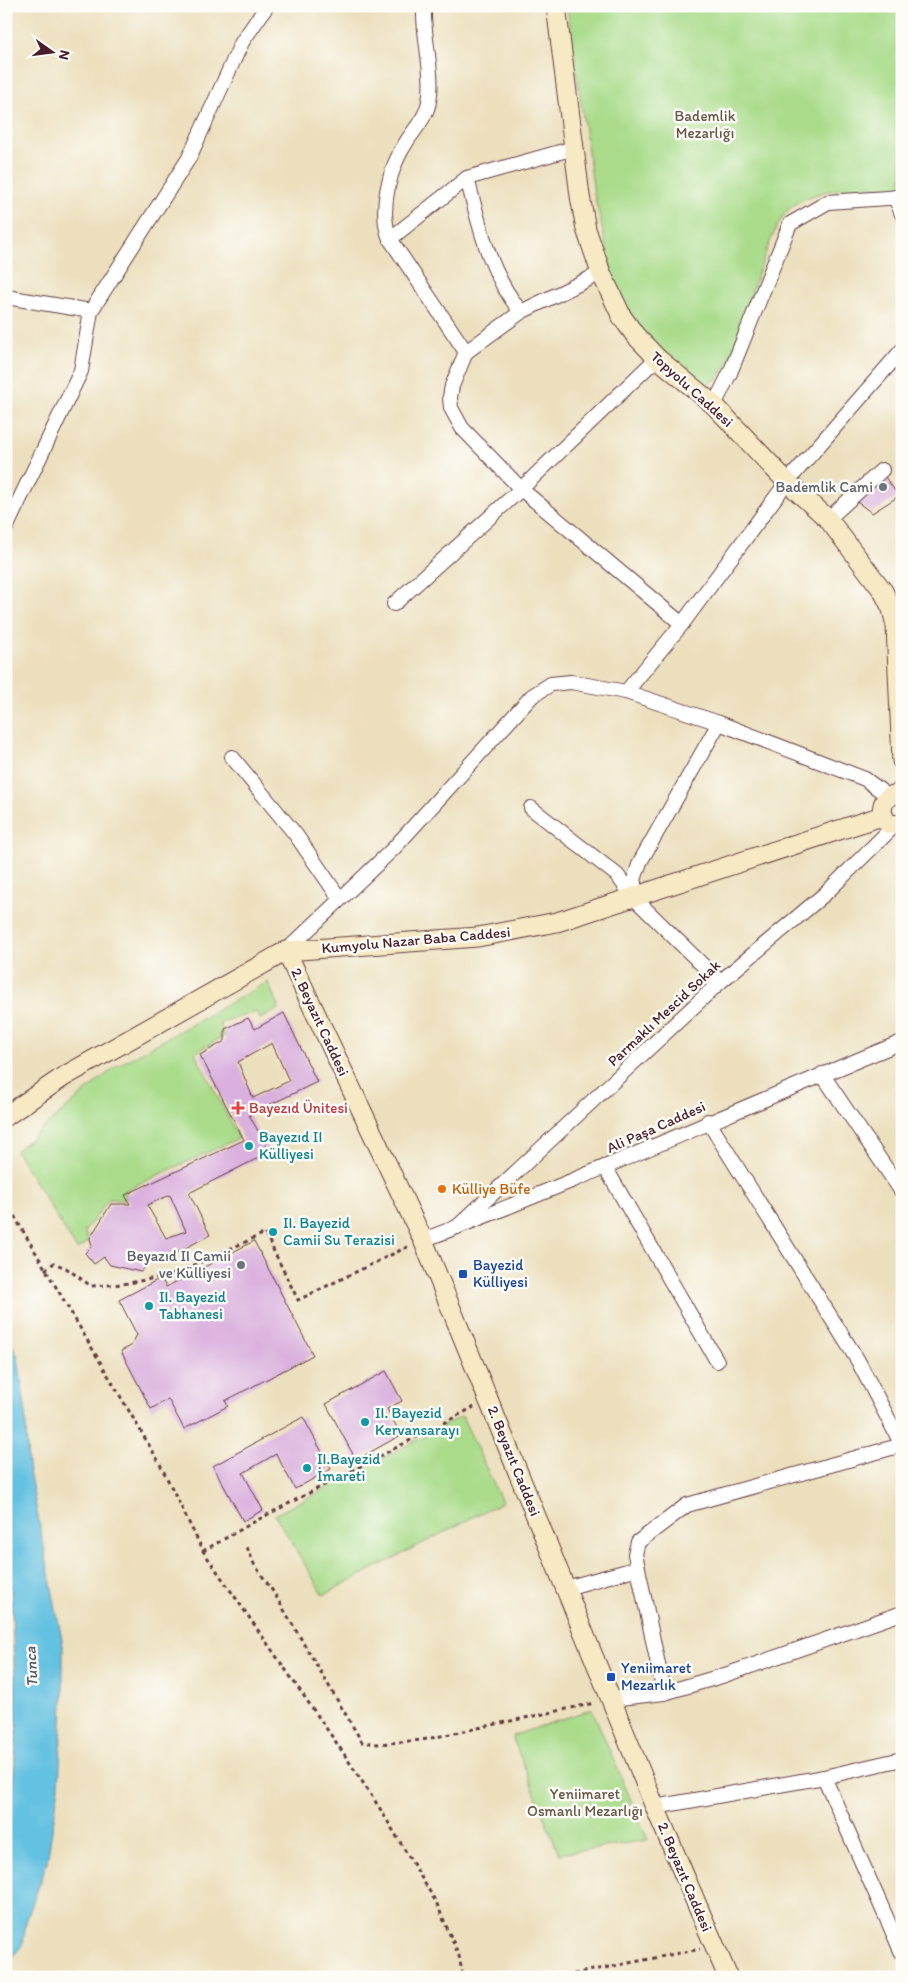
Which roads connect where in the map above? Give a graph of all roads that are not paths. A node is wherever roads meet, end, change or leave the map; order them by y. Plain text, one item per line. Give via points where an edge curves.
1 (268, 6) edge
2 (424, 6) edge
3 (556, 6) edge
4 (574, 148) junction
5 (467, 178) junction
6 (898, 197) edge
7 (902, 214) edge
8 (390, 239) junction
9 (601, 273) junction
10 (6, 297) edge
11 (91, 311) junction
12 (522, 312) junction
13 (902, 350) edge
14 (466, 352) junction
15 (657, 358) junction
16 (714, 405) junction
17 (882, 470) dead end
18 (787, 482) junction
19 (520, 488) junction
20 (828, 519) junction
21 (6, 528) edge
22 (394, 604) dead end
23 (897, 607) edge
24 (682, 624) junction
25 (626, 692) junction
26 (719, 723) junction
27 (232, 757) dead end
28 (902, 760) edge
29 (895, 796) edge
30 (531, 808) dead end
31 (893, 822) edge
32 (634, 898) junction
33 (340, 899) junction
34 (286, 951) junction
35 (720, 982) junction
36 (902, 1042) edge
37 (822, 1074) junction
38 (6, 1116) edge
39 (708, 1121) junction
40 (605, 1167) junction
41 (902, 1192) edge
42 (458, 1227) junction
43 (423, 1240) junction
44 (717, 1361) dead end
45 (902, 1445) edge
46 (638, 1568) junction
47 (566, 1588) junction
48 (902, 1613) edge
49 (664, 1693) junction
50 (611, 1699) junction
51 (902, 1758) edge
52 (824, 1777) junction
53 (655, 1806) junction
54 (902, 1953) edge
55 (728, 1977) edge

1 - 11 street via 242,42 189,158
2 - 8 street via 430,91 424,118 407,140 395,164 386,208
3 - 4 street, Topyolu Caddesi
4 - 5 street
4 - 9 street, Topyolu Caddesi via 586,229
5 - 8 street
5 - 12 street via 491,264 504,290
6 - 7 street
6 - 16 street via 828,202 790,224
8 - 14 street
9 - 12 street
9 - 15 street, Topyolu Caddesi via 622,317 634,335
10 - 11 street
11 - 21 street via 81,371
12 - 14 street
13 - 18 street
14 - 19 street via 452,386 451,408 462,428
15 - 16 street, Topyolu Caddesi
15 - 19 street
16 - 18 street, Topyolu Caddesi
17 - 20 street
18 - 20 street, Topyolu Caddesi
18 - 24 street
19 - 22 street
19 - 24 street
20 - 23 street, Topyolu Caddesi
23 - 28 street, Topyolu Caddesi
24 - 25 street
25 - 26 street
25 - 33 street via 570,682 541,689 394,848
26 - 29 street via 864,779
26 - 32 street via 640,862 634,880
27 - 33 street via 296,835
29 - 31 street via 882,805
30 - 32 street via 617,876
31 - 32 street, Kumyolu Nazar Baba Caddesi
31 - 35 street, Parmaklı Mescid Sokak via 826,893
32 - 34 street, Kumyolu Nazar Baba Caddesi via 519,930
32 - 35 street
33 - 34 street
34 - 38 street, Kumyolu Nazar Baba Caddesi via 81,1067
34 - 43 street, 2. Beyazıt Caddesi
35 - 42 street, Parmaklı Mescid Sokak
36 - 37 street, Ali Paşa Caddesi
37 - 39 street, Ali Paşa Caddesi
37 - 41 street
39 - 40 street, Ali Paşa Caddesi
39 - 45 street via 857,1359
40 - 42 street, Ali Paşa Caddesi
40 - 44 street
42 - 43 street, Ali Paşa Caddesi
43 - 47 street, 2. Beyazıt Caddesi
45 - 46 street via 687,1505 638,1542 635,1554
46 - 47 street
46 - 49 street
47 - 50 street, 2. Beyazıt Caddesi
48 - 49 street
49 - 50 street
50 - 53 street, 2. Beyazıt Caddesi
51 - 52 street
52 - 53 street
52 - 54 street
53 - 55 street, 2. Beyazıt Caddesi

